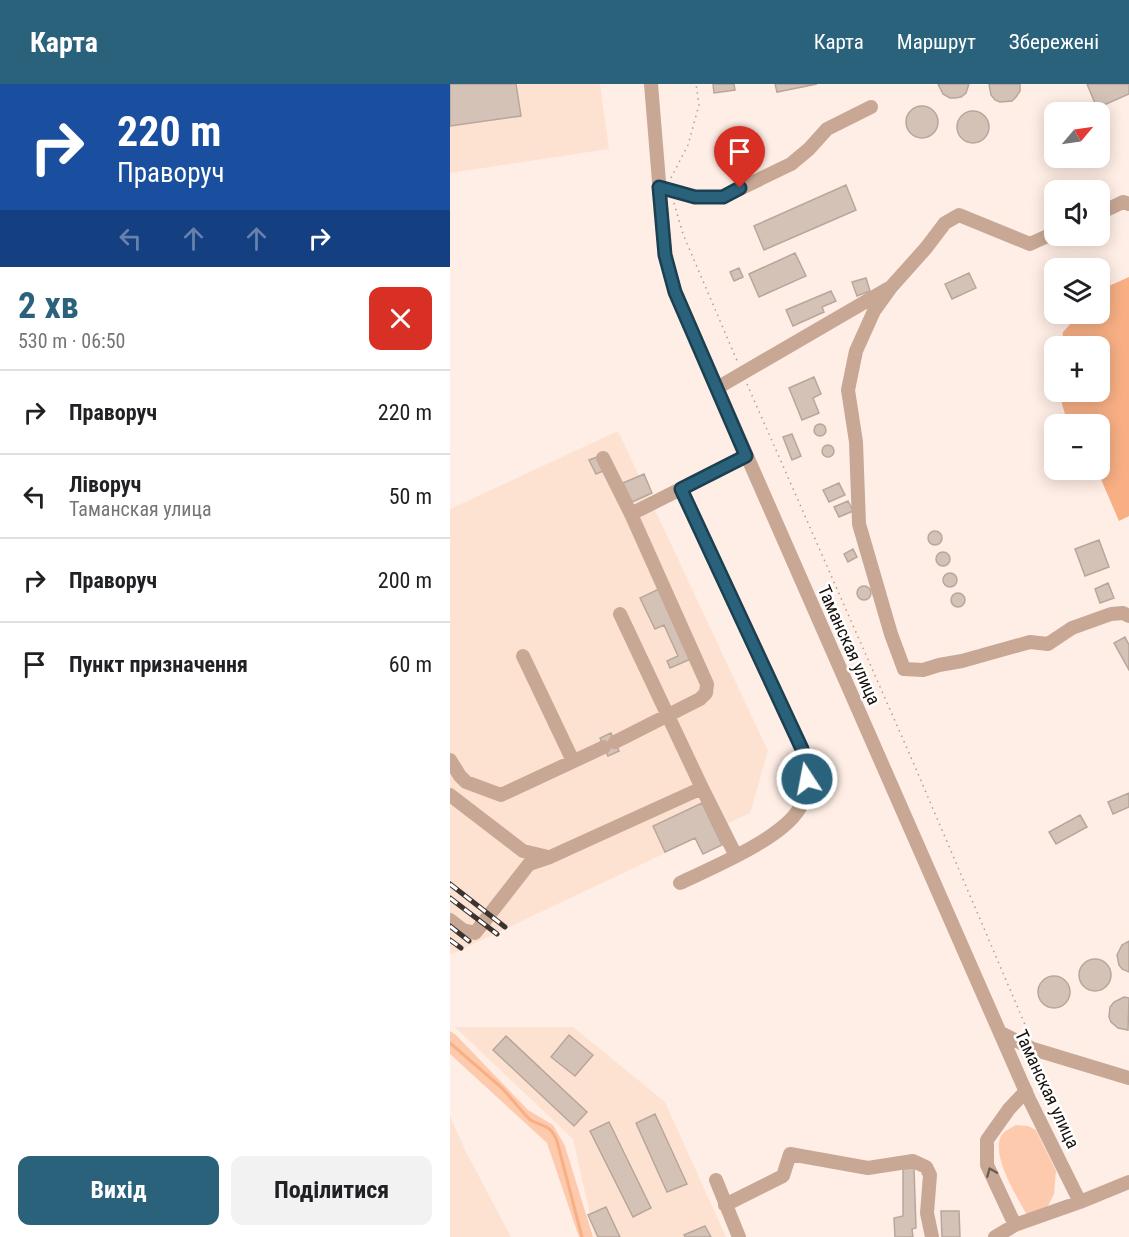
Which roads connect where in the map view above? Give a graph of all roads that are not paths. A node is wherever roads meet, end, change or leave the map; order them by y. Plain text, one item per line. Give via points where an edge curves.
1 (651, 84) edge
2 (871, 107) dead end
3 (666, 189) junction
4 (1129, 204) edge
5 (1110, 208) edge
6 (1044, 238) edge
7 (892, 286) junction
8 (717, 388) junction
9 (746, 456) junction
10 (603, 458) dead end
11 (681, 489) junction
12 (631, 514) junction
13 (620, 614) dead end
14 (1129, 616) edge
15 (523, 656) dead end
16 (669, 716) junction
17 (450, 760) edge
18 (573, 761) junction
19 (702, 788) junction
20 (450, 795) edge
21 (736, 856) junction
22 (550, 857) junction
23 (680, 883) dead end
24 (450, 920) edge
25 (1001, 1033) junction
26 (1129, 1078) edge
27 (1026, 1091) junction
28 (716, 1180) dead end
29 (1129, 1182) edge
30 (1080, 1202) junction
31 (725, 1205) junction
32 (1016, 1225) junction
33 (739, 1237) edge
34 (932, 1237) edge
35 (995, 1237) edge

1 - 3 street, Таманская улица
2 - 3 street via 827,129 791,164 723,197 695,197
3 - 8 street, Таманская улица via 665,255 675,292
4 - 5 street via 1123,202
6 - 7 street via 1030,244 959,215 945,223
7 - 8 street
7 - 14 street via 874,311 855,351 848,390 856,442 859,524 903,669 923,670 1030,642 1048,644 1072,628 1112,614
8 - 9 street, Таманская улица
9 - 11 street
9 - 25 street, Таманская улица
10 - 12 street
11 - 12 street
11 - 21 street via 802,749 807,779 801,805 789,821
12 - 16 street via 707,684 700,699
13 - 16 street
15 - 18 street
16 - 18 street
16 - 19 street
17 - 18 street via 466,782 501,795
19 - 21 street
19 - 22 street
20 - 22 street via 523,851
21 - 23 street
22 - 24 street via 529,864 475,933
25 - 26 street via 1033,1049
25 - 27 street, Таманская улица
27 - 30 street, Таманская улица
32 -> 27 street via 987,1165 987,1140
28 - 31 street
29 - 30 street
30 - 32 street
31 - 33 street
31 - 34 street via 783,1176 790,1154 868,1168 913,1161 926,1167 930,1175 927,1213
32 - 35 street

